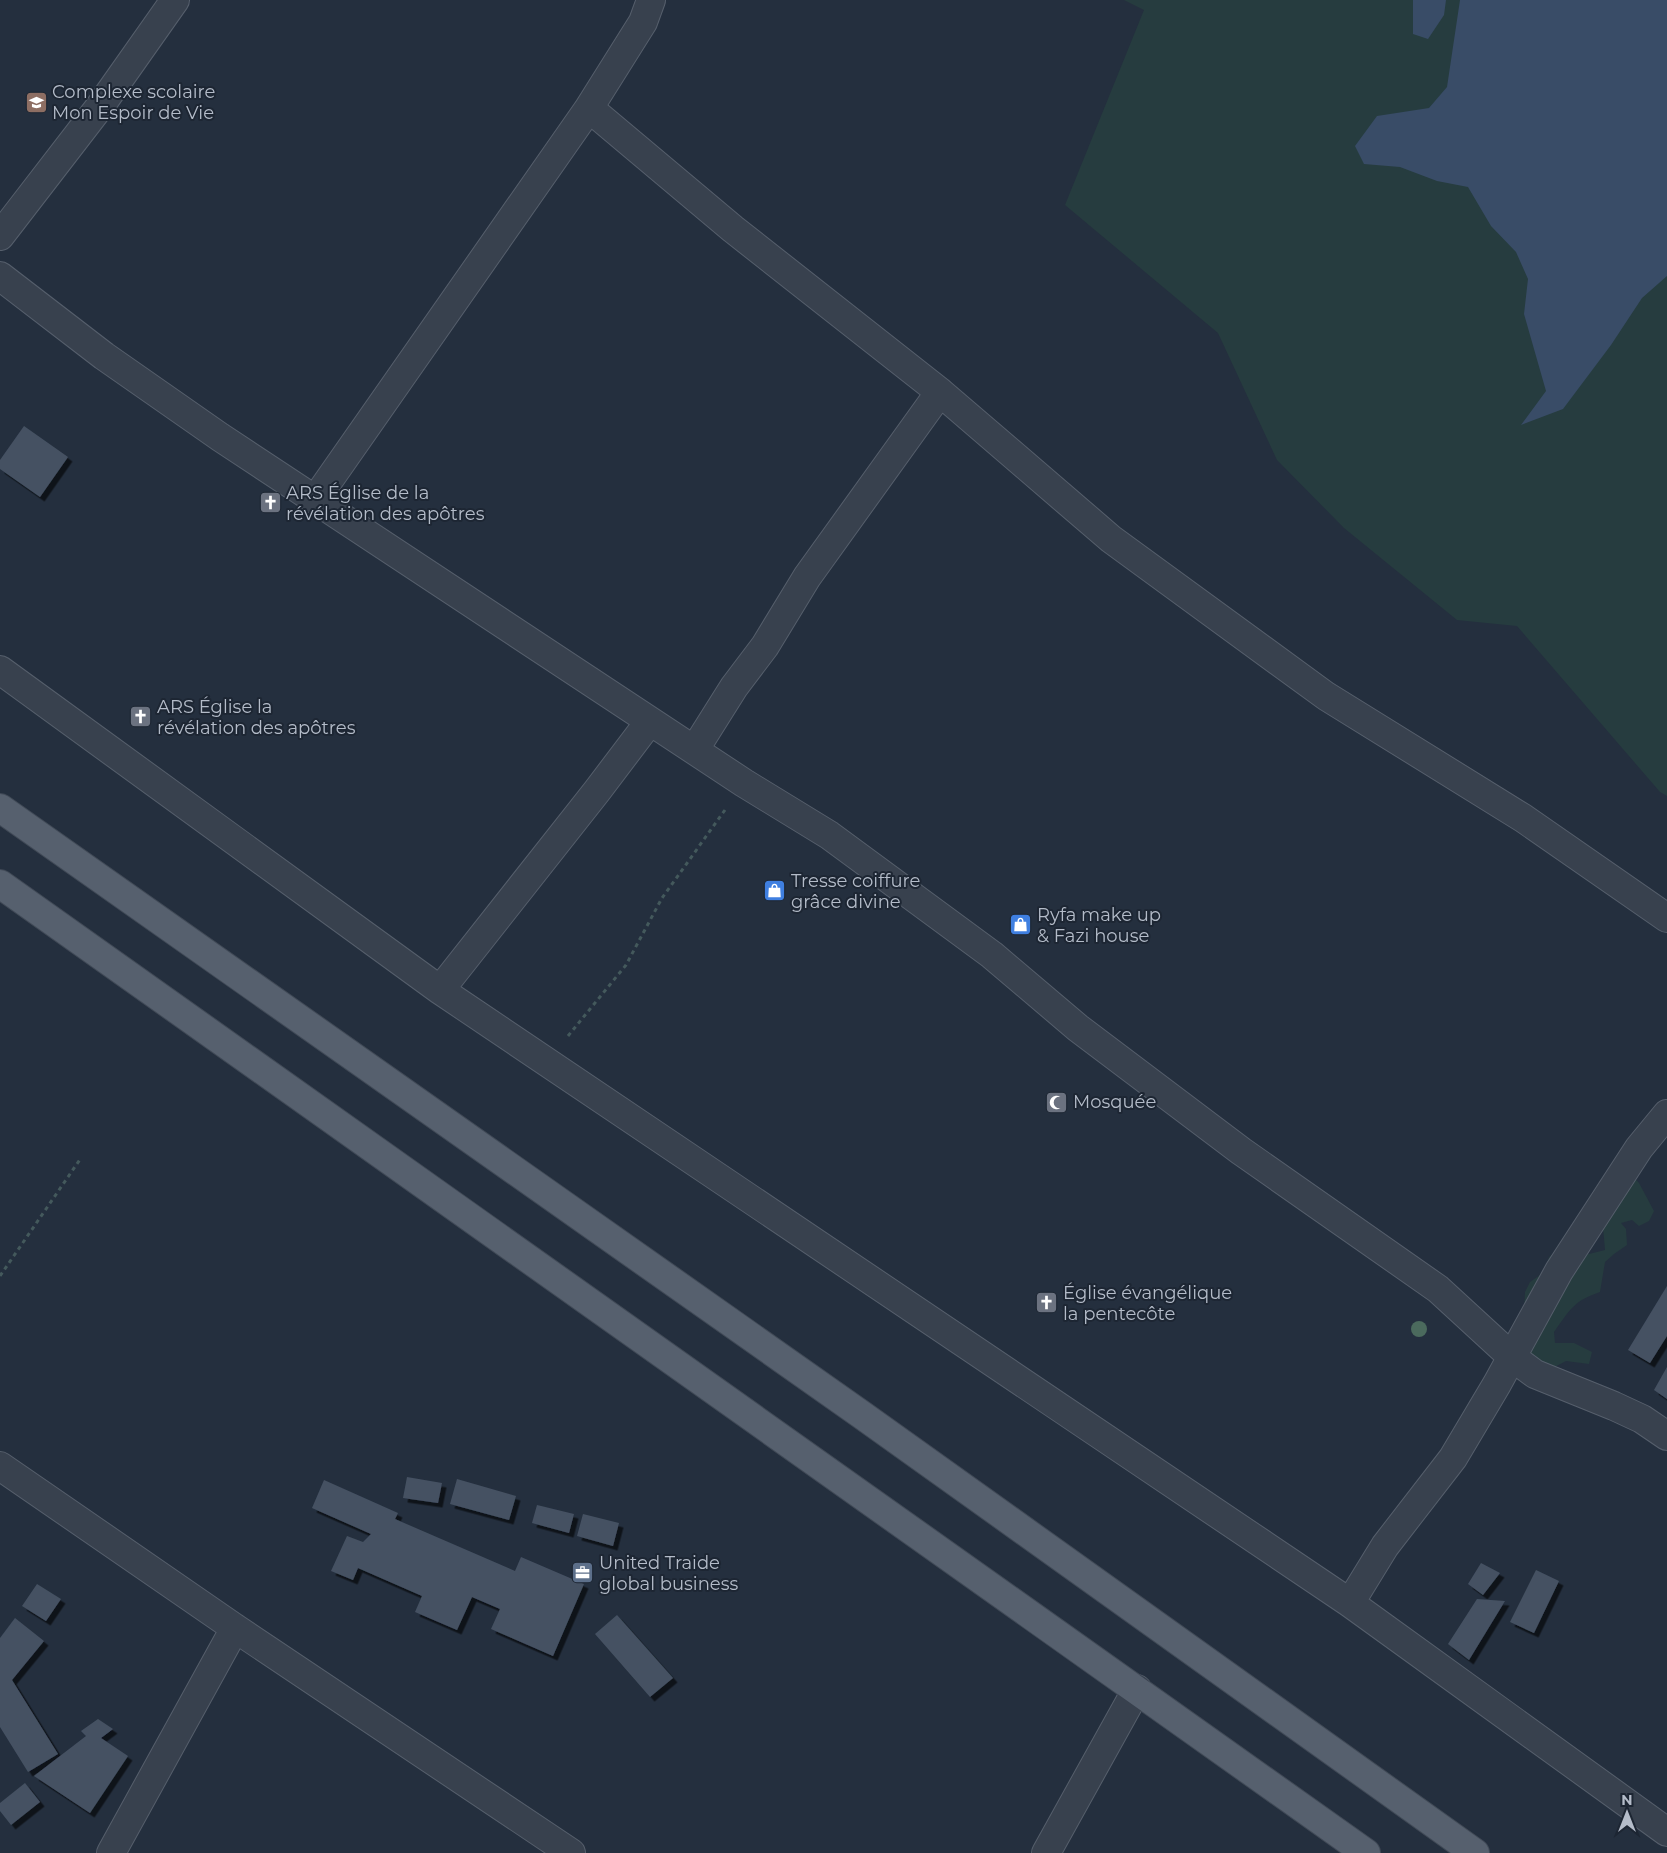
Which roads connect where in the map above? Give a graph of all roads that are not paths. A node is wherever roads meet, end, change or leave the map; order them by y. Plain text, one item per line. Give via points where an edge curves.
1 (175, 0) edge
2 (651, 0) edge
3 (589, 108) junction
4 (0, 236) edge
5 (0, 276) edge
6 (940, 392) junction
7 (315, 500) junction
8 (0, 670) edge
9 (650, 721) junction
10 (695, 750) junction
11 (0, 808) edge
12 (0, 884) edge
13 (1667, 918) edge
14 (440, 990) junction
15 (1667, 1114) edge
16 (1512, 1357) junction
17 (1667, 1436) edge
18 (0, 1466) edge
19 (1350, 1603) junction
20 (235, 1628) junction
21 (1137, 1689) junction
22 (1667, 1832) edge
23 (111, 1853) edge
24 (570, 1853) edge
25 (1046, 1853) edge
26 (1366, 1853) edge
27 (1475, 1853) edge

1 - 4 street via 101,105
2 - 3 street via 643,22
3 - 6 street via 733,229
3 - 7 street
5 - 7 street via 104,356
6 - 10 street via 807,577
6 - 13 street via 1111,539 1326,696 1523,818
7 - 9 street
8 - 14 street
9 - 10 street
9 - 14 street
10 - 16 street via 829,835 992,954 1078,1028 1234,1146 1438,1290
11 - 27 main road via 870,1421
12 - 21 main road
14 - 19 street
15 - 16 street via 1639,1148 1569,1255
16 - 17 street via 1535,1374 1642,1419
16 - 19 street via 1453,1458 1385,1546
18 - 20 street
19 - 22 street
20 - 23 street
20 - 24 street
21 - 25 street
21 - 26 main road

